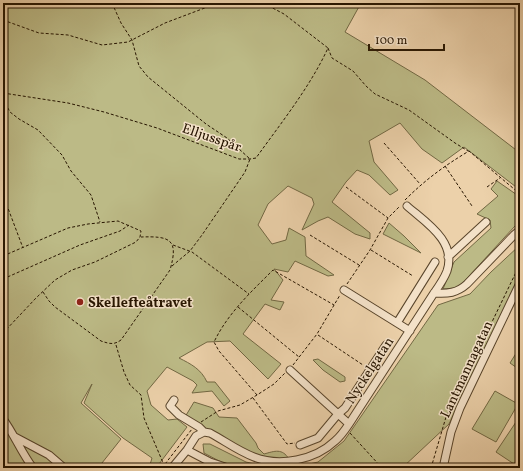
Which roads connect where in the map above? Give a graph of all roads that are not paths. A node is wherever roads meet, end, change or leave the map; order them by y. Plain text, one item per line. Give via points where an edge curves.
1 (407, 206) dead end
2 (486, 222) dead end
3 (520, 230) edge
4 (448, 257) junction
5 (435, 262) dead end
6 (520, 283) edge
7 (344, 290) dead end
8 (434, 293) junction
9 (397, 323) junction
10 (410, 331) junction
11 (386, 345) dead end
12 (290, 370) dead end
13 (174, 400) dead end
14 (338, 414) junction
15 (3, 419) edge
16 (347, 426) junction
17 (204, 432) junction
18 (15, 437) junction
19 (300, 445) road end
20 (187, 450) junction
21 (33, 468) edge
22 (64, 468) edge
23 (172, 468) edge
24 (228, 468) edge
25 (443, 468) edge

1 - 4 street, Nyckelgatan via 438,233 444,241
2 - 4 street
3 - 8 street via 460,290 449,294
4 - 8 street, Nyckelgatan via 447,271
5 - 9 street
6 - 25 street, Lantmannagatan via 460,408 451,432
7 - 9 street, Nyckelgatan
8 - 10 street, Nyckelgatan
9 - 10 street, Nyckelgatan
10 - 16 street, Nyckelgatan
11 - 14 street via 345,408
12 - 14 street, Nyckelgatan
13 - 17 street, Nyckelgatan via 170,406
14 - 16 street, Nyckelgatan
14 - 19 street via 318,438
15 - 18 street
16 - 17 street, Nyckelgatan via 336,441 324,449 298,460 285,461 254,457
17 - 20 street via 196,436
18 - 21 street
18 - 22 street via 49,455
20 - 23 street
20 - 24 street

